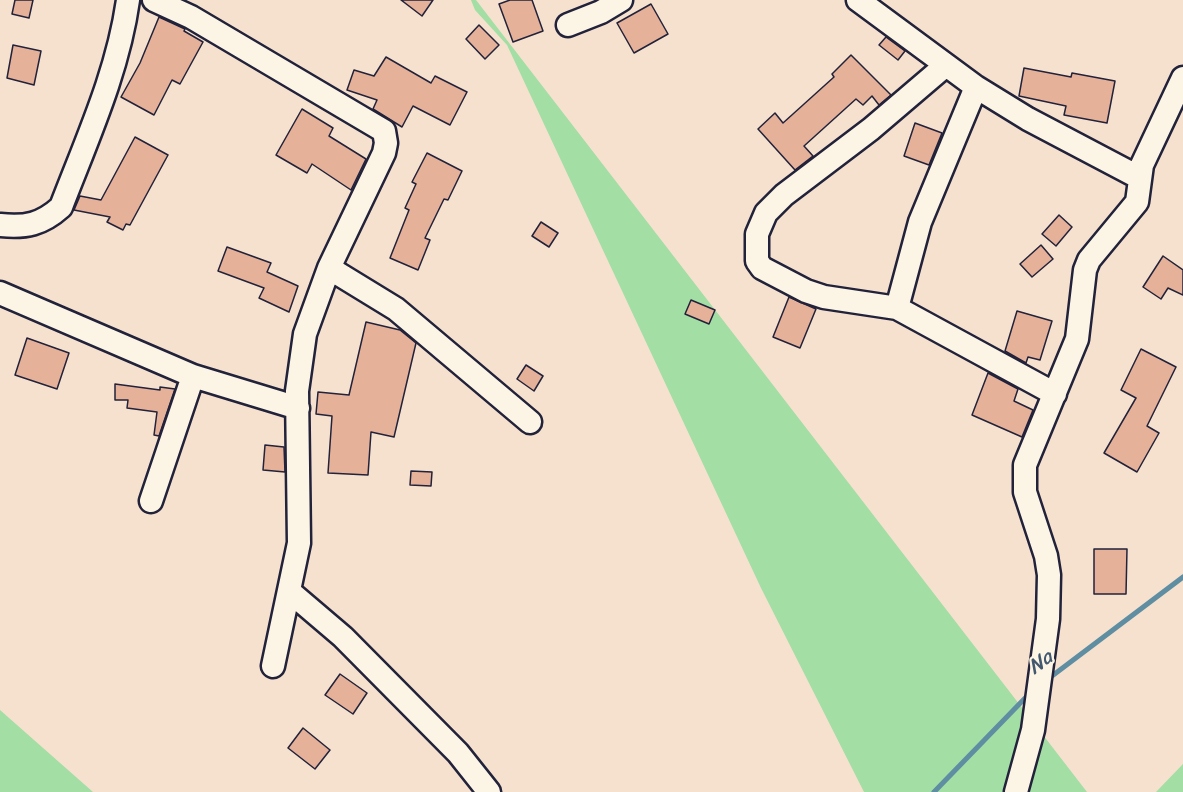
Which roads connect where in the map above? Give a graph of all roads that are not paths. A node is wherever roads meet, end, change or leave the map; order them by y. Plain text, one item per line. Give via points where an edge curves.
1 (128, 0) edge
2 (154, 0) edge
3 (621, 0) edge
4 (858, 0) edge
5 (568, 25) dead end
6 (946, 65) junction
7 (1183, 78) edge
8 (976, 87) junction
9 (1140, 178) junction
10 (0, 225) edge
11 (330, 268) junction
12 (0, 293) edge
13 (897, 308) junction
14 (193, 376) junction
15 (1055, 394) junction
16 (298, 408) junction
17 (530, 422) dead end
18 (151, 501) dead end
19 (288, 591) junction
20 (273, 666) dead end
21 (489, 792) edge
22 (1016, 792) edge

1 - 10 street via 106,88 61,207 30,226
2 - 11 street via 384,131 384,153
3 - 5 street
4 - 6 street
6 - 8 street
6 - 13 street via 784,195 766,213 757,234 757,261 762,268 824,297
7 - 9 street via 1142,165
8 - 9 street
8 - 13 street via 920,222
9 - 15 street via 1137,202 1085,270 1077,339
11 - 16 street via 305,334 299,363
11 - 17 street via 396,309
12 - 14 street
13 - 15 street
14 - 16 street
14 - 18 street
15 - 22 street via 1025,465 1025,492 1049,575 1032,730
16 - 19 street via 301,519
19 - 20 street
19 - 21 street via 343,636 458,753

